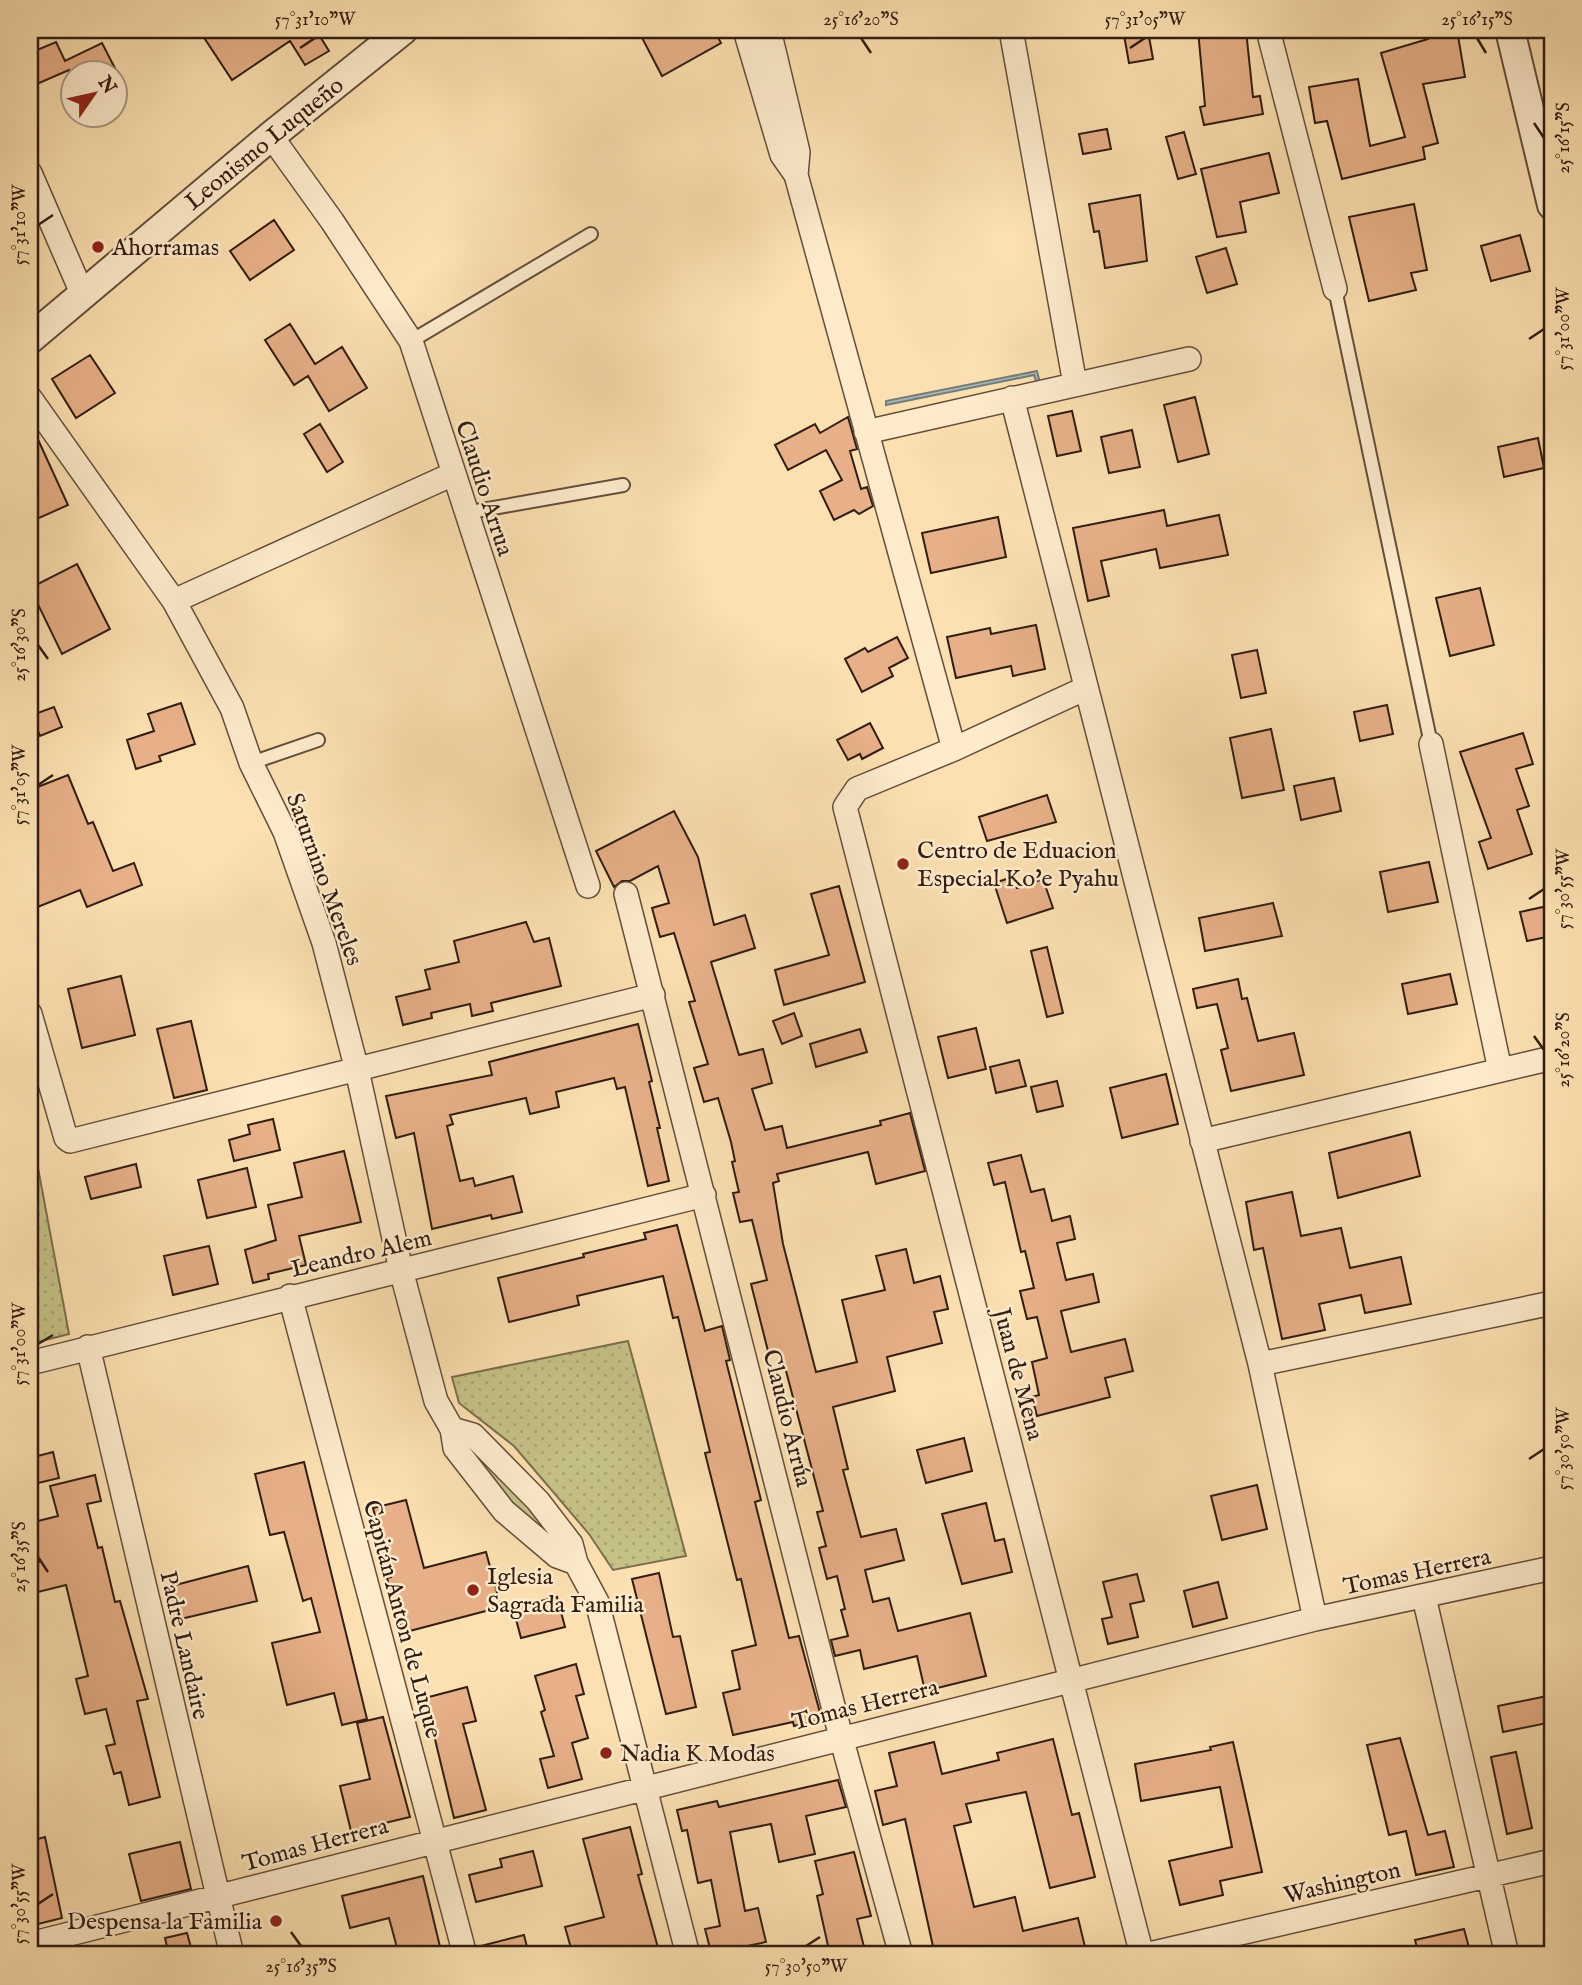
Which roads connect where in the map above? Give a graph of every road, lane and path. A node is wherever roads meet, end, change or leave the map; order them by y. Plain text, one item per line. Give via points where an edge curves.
1 (403, 30) edge
2 (745, 30) edge
3 (769, 30) edge
4 (1011, 30) edge
5 (1268, 30) edge
6 (1510, 30) edge
7 (271, 136) junction
8 (30, 173) edge
9 (796, 176) junction
10 (1552, 205) edge
11 (591, 234) dead end
12 (1335, 289) joint
13 (82, 293) junction
14 (30, 339) edge
15 (411, 341) junction
16 (1189, 359) dead end
17 (1075, 384) junction
18 (30, 398) edge
19 (1012, 398) junction
20 (866, 432) junction
21 (453, 474) junction
22 (623, 485) dead end
23 (466, 513) junction
24 (174, 601) junction
25 (1086, 688) junction
26 (318, 740) dead end
27 (1431, 744) joint
28 (954, 749) junction
29 (251, 763) junction
30 (588, 886) dead end
31 (626, 894) dead end
32 (653, 995) junction
33 (30, 1014) edge
34 (1552, 1058) edge
35 (357, 1070) junction
36 (1500, 1070) junction
37 (1202, 1140) junction
38 (704, 1195) junction
39 (401, 1270) junction
40 (290, 1296) junction
41 (1552, 1303) edge
42 (88, 1347) junction
43 (30, 1363) edge
44 (1260, 1364) junction
45 (452, 1429) junction
46 (576, 1563) junction
47 (1552, 1568) edge
48 (1424, 1597) junction
49 (1315, 1619) junction
50 (1071, 1679) junction
51 (841, 1737) junction
52 (643, 1787) junction
53 (436, 1840) junction
54 (1552, 1861) edge
55 (1489, 1875) junction
56 (217, 1897) junction
57 (30, 1944) edge
58 (232, 1955) edge
59 (465, 1955) edge
60 (688, 1955) edge
61 (901, 1955) edge
62 (1143, 1955) edge
63 (1507, 1955) edge

1 - 7 street, Leonismo Luqueño
2 - 9 street via 782,155
3 - 9 street via 798,152
4 - 17 street
5 - 12 street
6 - 10 street
7 - 13 street, Leonismo Luqueño
7 - 15 street, Claudio Arrua
8 - 13 street
9 - 20 street
11 - 15 lane
12 - 27 lane
13 - 14 street, Leonismo Luqueño
15 - 21 street, Claudio Arrua
16 - 17 street
17 - 19 street
18 - 24 street, Saturnino Mereles
19 - 20 street
19 - 25 street
20 - 28 street
21 - 23 street, Claudio Arrua
21 - 24 street
22 - 23 lane
23 - 30 street, Claudio Arrua
24 - 29 street, Saturnino Mereles via 232,708
25 - 28 street
25 - 37 street
26 - 29 lane
27 - 36 street
28 - 50 street, Juan de Mena via 857,789 845,807
29 - 35 street, Saturnino Mereles via 285,832 324,943
31 - 32 street, Claudio Arrúa
32 - 35 street
32 - 38 street, Claudio Arrúa
33 - 35 street via 70,1141
34 - 36 street
35 - 39 street, Saturnino Mereles
36 - 37 street
37 - 44 street
38 - 39 street, Leandro Alem
38 - 51 street, Claudio Arrúa
39 - 40 street, Leandro Alem
39 - 45 street, Saturnino Mereles via 436,1401
40 - 42 street, Leandro Alem
40 - 53 street, Capitán Anton de Luque
41 - 44 street
42 - 43 street, Leandro Alem
42 - 56 street, Padre Landaire
44 - 49 street
45 - 46 street via 473,1435 520,1481 571,1544
45 - 46 street, Saturnino Mereles via 455,1448 492,1499 557,1556
46 - 52 street via 597,1602
47 - 48 street, Tomas Herrera
48 - 49 street, Tomas Herrera
48 - 55 street
49 - 50 street, Tomas Herrera
50 - 51 street, Tomas Herrera
50 - 62 street, Juan de Mena
51 - 52 street, Tomas Herrera
51 - 61 street, Claudio Arrúa
52 - 53 street, Tomas Herrera
52 - 60 street
53 - 56 street, Tomas Herrera
53 - 59 street, Capitán Anton de Luque
54 - 55 street, Washington
55 - 62 street, Washington
55 - 63 street
56 - 57 street, Tomas Herrera
56 - 58 street, Padre Landaire

